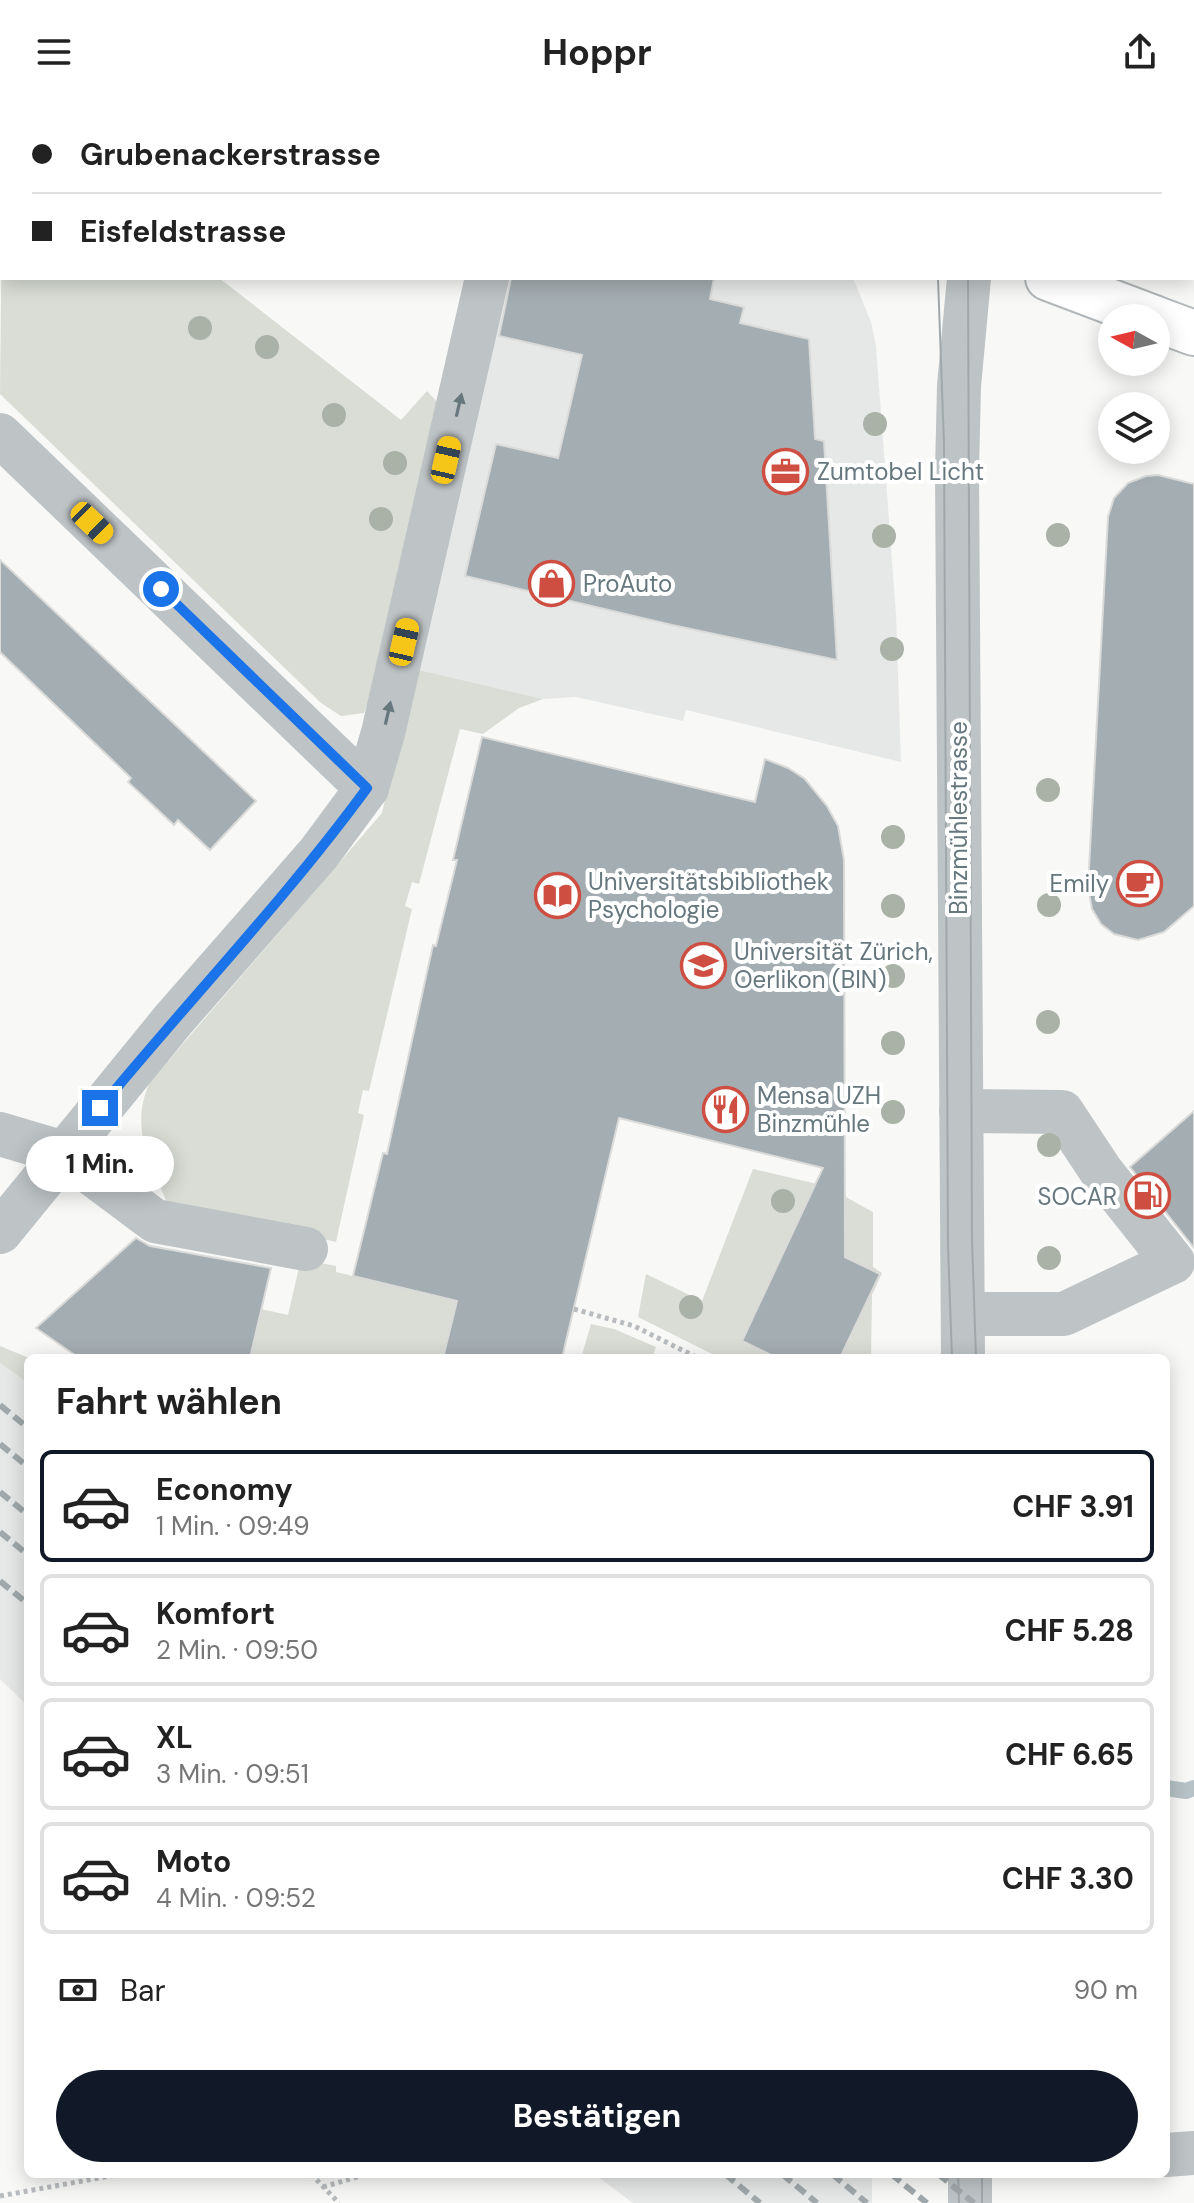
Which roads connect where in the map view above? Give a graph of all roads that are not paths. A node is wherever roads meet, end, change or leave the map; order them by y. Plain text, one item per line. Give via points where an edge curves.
1 (487, 280) edge
2 (969, 280) edge
3 (1053, 280) edge
4 (1118, 304) edge
5 (1170, 324) edge
6 (1194, 333) edge
7 (0, 435) edge
8 (367, 788) junction
9 (961, 1111) junction
10 (0, 1134) edge
11 (64, 1153) junction
12 (0, 1232) edge
13 (306, 1249) dead end
14 (963, 1314) junction
15 (963, 1354) edge
16 (1194, 2153) edge
17 (1170, 2155) edge
18 (970, 2178) edge
19 (970, 2203) edge

8 -> 1 street
2 - 9 street, Binzmühlestrasse via 957,471
3 - 4 main road
5 - 6 main road
7 - 8 street
8 - 11 street via 319,853
9 - 14 street, Binzmühlestrasse
9 - 14 street via 1062,1112 1173,1262 1064,1314
10 - 11 street
11 - 12 street
11 - 13 street via 155,1221
14 - 15 street, Binzmühlestrasse
16 - 17 street
18 - 19 street

